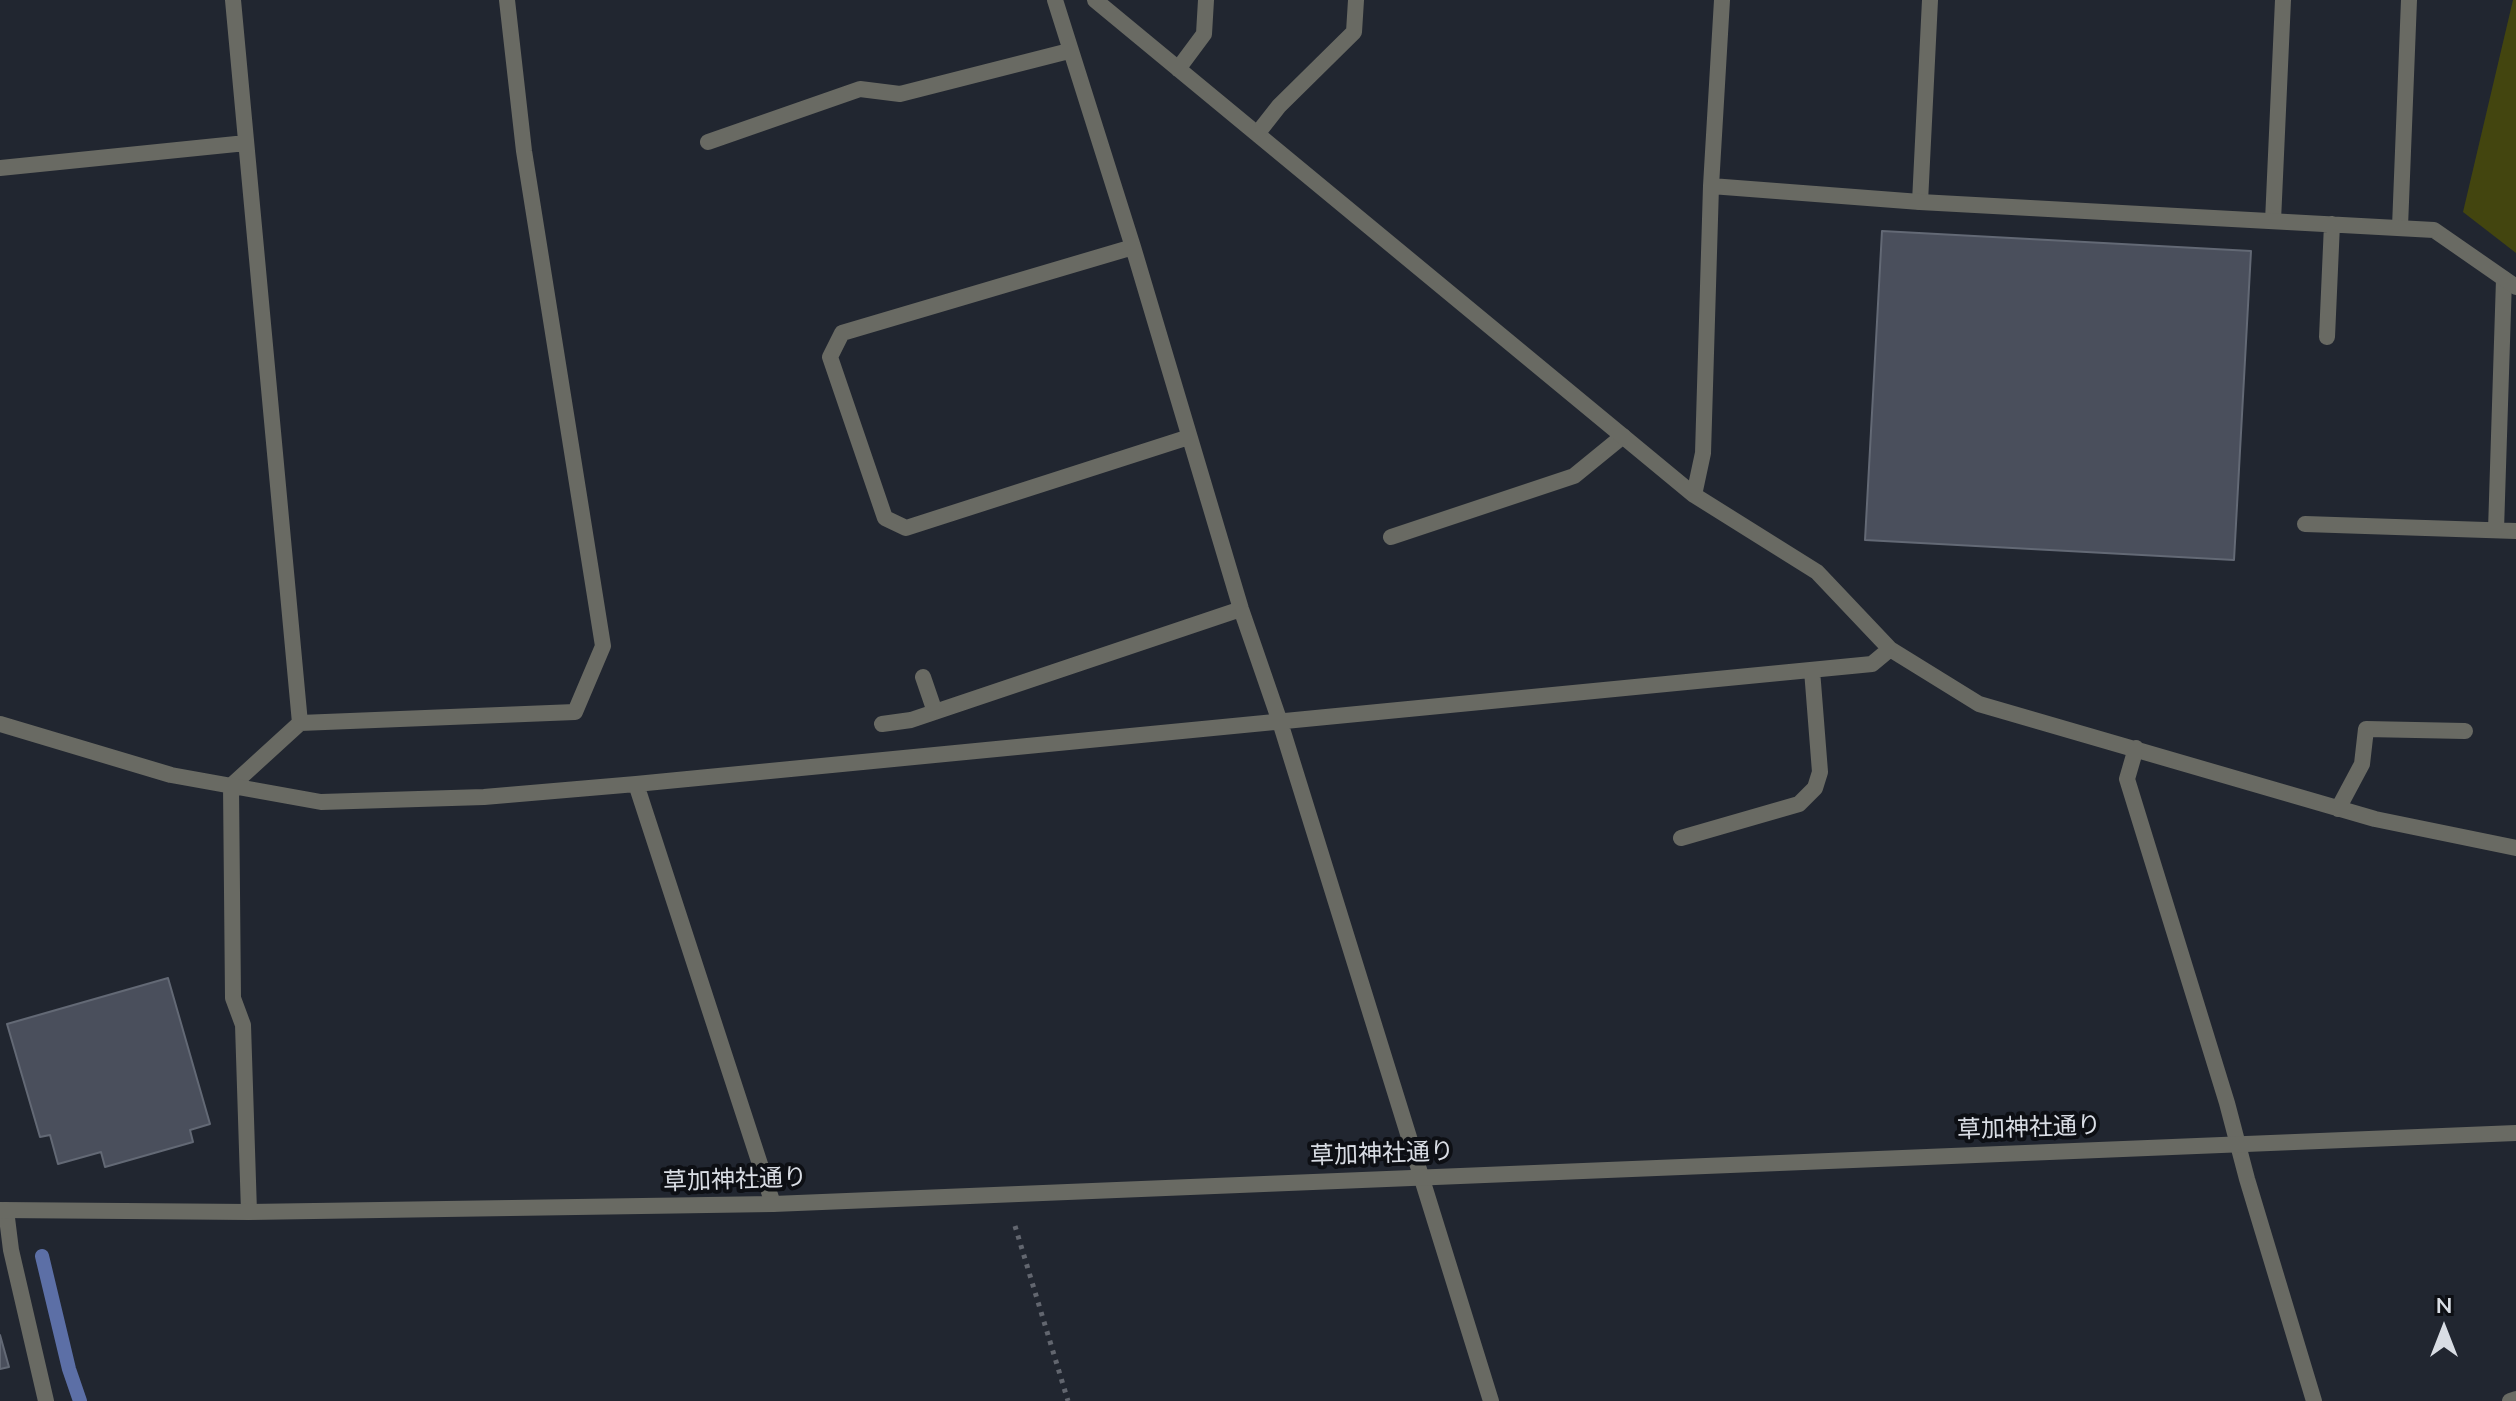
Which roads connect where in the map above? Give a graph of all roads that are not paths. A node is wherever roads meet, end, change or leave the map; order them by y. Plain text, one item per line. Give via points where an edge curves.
1 (233, 0) edge
2 (507, 0) edge
3 (1055, 0) edge
4 (1095, 0) edge
5 (1206, 0) edge
6 (1356, 0) edge
7 (1722, 0) edge
8 (1930, 0) edge
9 (2283, 0) edge
10 (2409, 0) edge
11 (1069, 51) junction
12 (1178, 69) junction
13 (1257, 134) junction
14 (708, 142) dead end
15 (246, 143) junction
16 (0, 168) edge
17 (1711, 186) junction
18 (1920, 202) junction
19 (2273, 221) junction
20 (2332, 224) junction
21 (2400, 227) junction
22 (1133, 247) junction
23 (2510, 283) edge
24 (2327, 337) dead end
25 (1623, 436) junction
26 (1189, 437) junction
27 (1694, 495) junction
28 (2305, 524) dead end
29 (2496, 530) junction
30 (2516, 531) edge
31 (1391, 537) dead end
32 (1241, 609) junction
33 (1890, 649) junction
34 (1812, 670) junction
35 (923, 677) dead end
36 (935, 712) junction
37 (1280, 722) junction
38 (300, 723) junction
39 (0, 724) edge
40 (882, 724) dead end
41 (2465, 731) dead end
42 (2136, 748) junction
43 (636, 784) junction
44 (231, 786) junction
45 (2338, 809) junction
46 (1681, 838) dead end
47 (2516, 848) edge
48 (2516, 1133) edge
49 (2238, 1143) junction
50 (1420, 1177) junction
51 (773, 1204) junction
52 (3, 1210) edge
53 (249, 1212) junction
54 (2516, 1399) edge
55 (46, 1401) edge
56 (1491, 1401) edge
57 (2314, 1401) edge
58 (2510, 1401) edge

1 - 15 street
2 - 38 street via 524,151 603,646 575,712
3 - 11 street
4 - 12 street
5 - 12 street via 1204,34
6 - 13 street via 1354,32
7 - 17 street
8 - 18 street
9 - 19 street
10 - 21 street
11 - 14 street via 900,94 860,89
11 - 22 street
12 - 13 street
13 - 25 street
15 - 16 street
15 - 38 street
17 - 18 street
17 - 27 street via 1703,453
18 - 19 street
19 - 20 street
20 - 21 street
20 - 24 street
21 - 23 street via 2434,230
22 - 26 street
22 - 26 street via 842,333 830,357 885,518 906,528
23 - 29 street
25 - 27 street
25 - 31 street via 1574,476
26 - 32 street
27 - 33 street via 1817,572
28 - 29 street
29 - 30 street
32 - 36 street
32 - 37 street
33 - 34 street via 1872,664
33 - 42 street via 1979,704
34 - 37 street
34 - 46 street via 1820,772 1815,788 1799,804
35 - 36 street
36 - 40 street
37 - 43 street
37 - 50 street
38 - 44 street
39 - 44 street via 171,775
41 - 45 street via 2366,729 2362,764
42 - 45 street
42 - 49 street via 2127,779
43 - 44 street via 484,797 321,802
43 - 51 street
44 - 53 street via 233,998 243,1025
45 - 47 street
48 - 49 street, 草加神社通り
49 - 50 street, 草加神社通り
49 - 57 street
50 - 51 street, 草加神社通り
50 - 56 street
51 - 53 street, 草加神社通り
52 - 53 street, 草加神社通り
52 - 55 street
54 - 58 street

